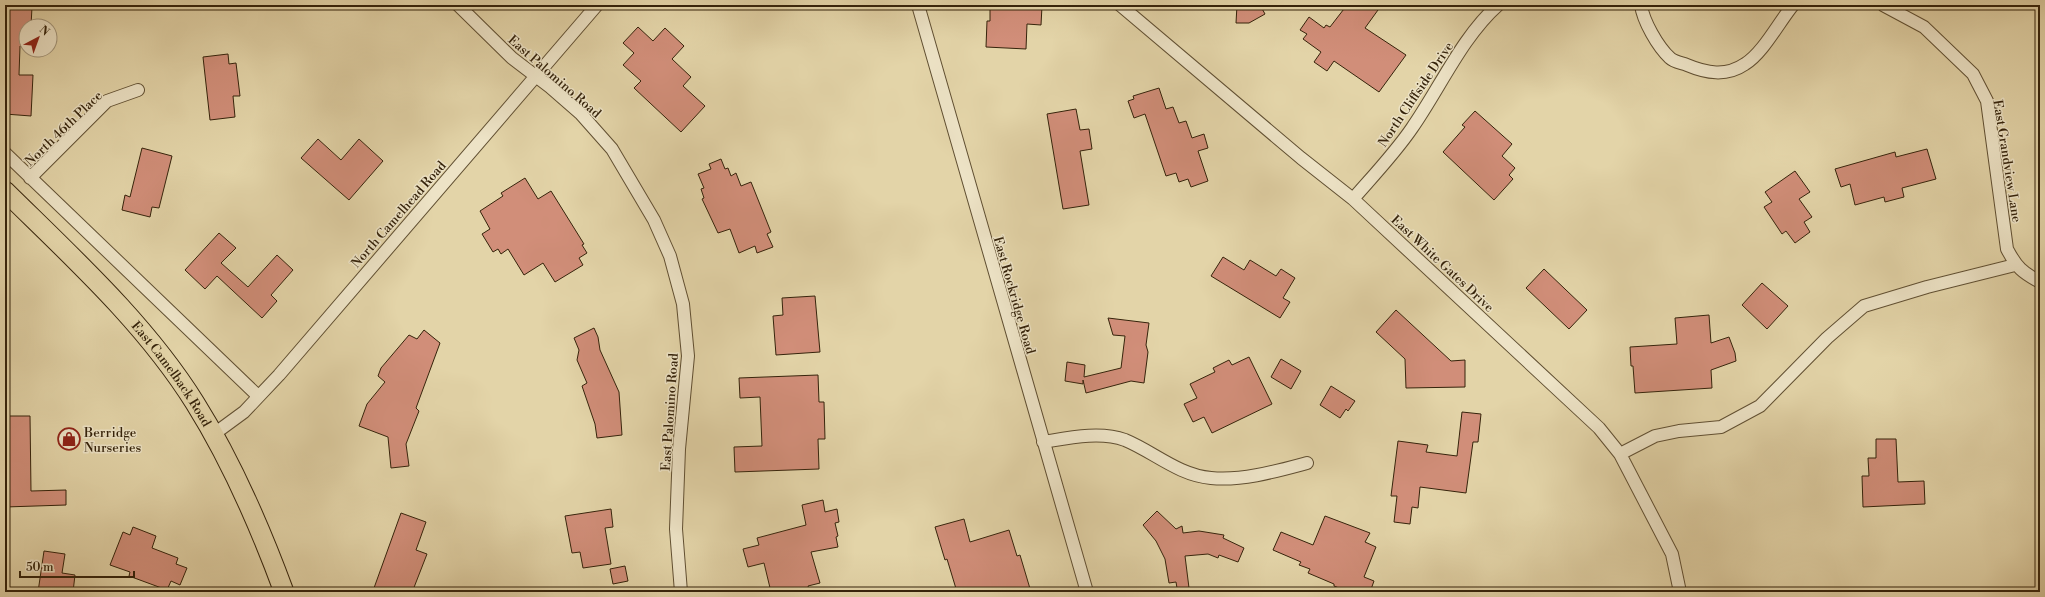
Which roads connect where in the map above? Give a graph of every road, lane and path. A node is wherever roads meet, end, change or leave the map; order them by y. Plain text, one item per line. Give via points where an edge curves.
1 (458, 5) edge
2 (597, 5) edge
3 (918, 5) edge
4 (1120, 5) edge
5 (1498, 5) edge
6 (1641, 5) edge
7 (1794, 5) edge
8 (1883, 5) edge
9 (536, 75) junction
10 (138, 90) dead end
11 (5, 153) edge
12 (30, 178) junction
13 (5, 191) edge
14 (1353, 199) junction
15 (2015, 265) junction
16 (2040, 282) edge
17 (258, 396) junction
18 (214, 434) junction
19 (1043, 442) junction
20 (1620, 454) junction
21 (1307, 464) dead end
22 (284, 592) edge
23 (681, 592) edge
24 (1087, 592) edge
25 (1680, 592) edge

1 - 9 street, East Palomino Road via 512,58
2 - 9 street, North Camelhead Road
3 - 19 street, East Rockridge Road
4 - 14 street, East White Gates Drive
5 - 14 street, North Cliffside Drive via 1486,16 1472,36 1413,127
6 - 7 street via 1656,40 1672,60 1706,72 1722,73 1745,64 1764,45
8 - 15 street, East Grandview Lane via 1924,27 1973,74 1987,101 2007,249
9 - 17 street, North Camelhead Road
9 - 23 street, East Palomino Road via 581,114 612,149 654,220 670,256 683,304 688,356 679,449 676,529
10 - 12 street, North 46th Place via 107,101
11 - 12 street
12 - 17 street
13 - 18 main road, East Camelback Road via 122,310 195,402
14 - 20 street, East White Gates Drive via 1599,428
15 - 16 street, East Grandview Lane
15 - 20 street via 1864,306 1827,338 1760,406 1721,427 1655,436
17 - 18 street, North Camelhead Road via 244,412
18 - 22 main road, East Camelback Road via 245,496
19 - 21 street via 1105,436 1124,440 1187,473 1211,478 1263,474
19 - 24 street, East Rockridge Road
20 - 25 street, East White Gates Drive via 1672,554

